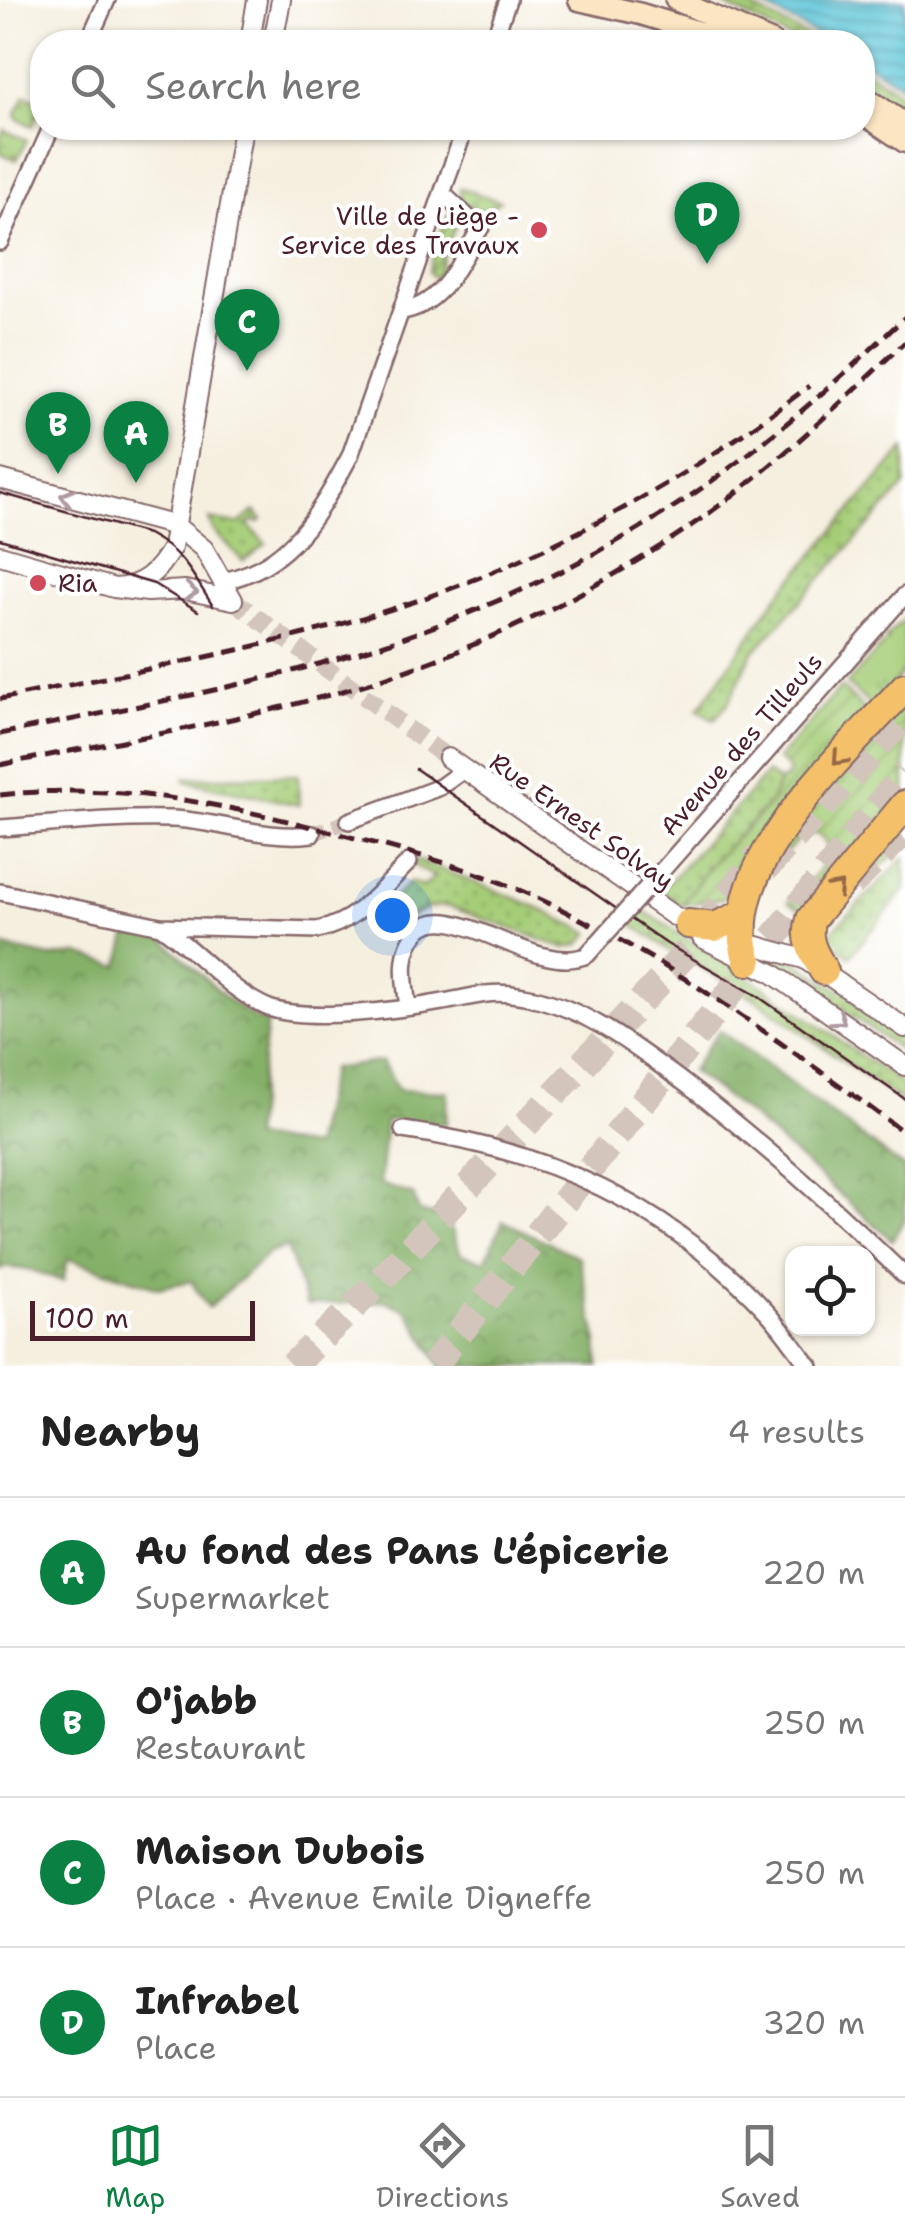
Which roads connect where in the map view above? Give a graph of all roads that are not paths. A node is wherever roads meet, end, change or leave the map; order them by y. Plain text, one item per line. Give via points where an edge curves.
1 (107, 0) edge
2 (257, 0) edge
3 (281, 0) edge
4 (508, 0) edge
5 (580, 0) edge
6 (640, 0) edge
7 (683, 2) edge
8 (93, 30) edge
9 (252, 30) edge
10 (275, 30) edge
11 (497, 30) edge
12 (694, 30) edge
13 (707, 30) edge
14 (745, 30) edge
15 (875, 104) edge
16 (875, 122) edge
17 (905, 124) edge
18 (46, 140) edge
19 (241, 140) edge
20 (461, 140) edge
21 (905, 142) edge
22 (442, 194) junction
23 (0, 242) edge
24 (401, 310) junction
25 (0, 479) edge
26 (178, 498) junction
27 (144, 518) junction
28 (176, 526) junction
29 (0, 556) edge
30 (223, 581) junction
31 (114, 588) junction
32 (905, 594) edge
33 (905, 687) edge
34 (448, 758) tunnel mouth
35 (465, 770) junction
36 (905, 805) edge
37 (349, 821) tunnel mouth
38 (0, 828) edge
39 (312, 834) tunnel mouth
40 (409, 862) dead end
41 (0, 892) edge
42 (688, 924) junction
43 (160, 926) junction
44 (744, 939) junction
45 (824, 971) junction
46 (408, 1006) junction
47 (905, 1028) edge
48 (905, 1066) edge
49 (403, 1130) dead end
50 (905, 1276) edge
51 (810, 1366) edge

1 - 8 street
2 - 9 street
3 - 10 street
4 - 11 street
5 - 12 main road
6 - 13 main road
7 - 14 main road
15 - 17 main road
16 - 21 main road
18 - 23 street
19 - 26 street
20 - 22 street
22 - 24 street
22 - 24 street via 484,224 449,280 419,308
24 - 30 street via 350,456 324,502 280,556 248,576
27 -> 25 street
26 - 27 street via 168,510
26 - 28 street
27 - 28 street
28 - 30 street via 204,549
28 - 31 street via 158,570
29 - 31 street
31 -> 30 street via 185,590 234,600
32 - 46 street, Avenue des Tilleuls, bridge via 587,955 550,959 434,920 407,948
33 -> 44 highway via 775,834 762,856
34 - 35 street, Rue Ernest Solvay
35 - 37 street
35 - 42 street, Rue Ernest Solvay
45 -> 36 highway via 813,955 811,919
38 - 39 street via 134,818
40 - 43 street via 330,928
41 - 43 street
42 - 44 highway
42 - 44 street, Rue Ernest Solvay via 702,939
43 - 46 street via 258,1002 278,1010 353,1013
44 - 45 street, Rue Ernest Solvay
44 -> 48 street, Rue Ernest Solvay via 772,972
45 - 47 street, Rue Ernest Solvay
46 - 50 street via 494,992 584,1016 650,1057 758,1141
49 - 51 street via 467,1139 619,1194 746,1292

